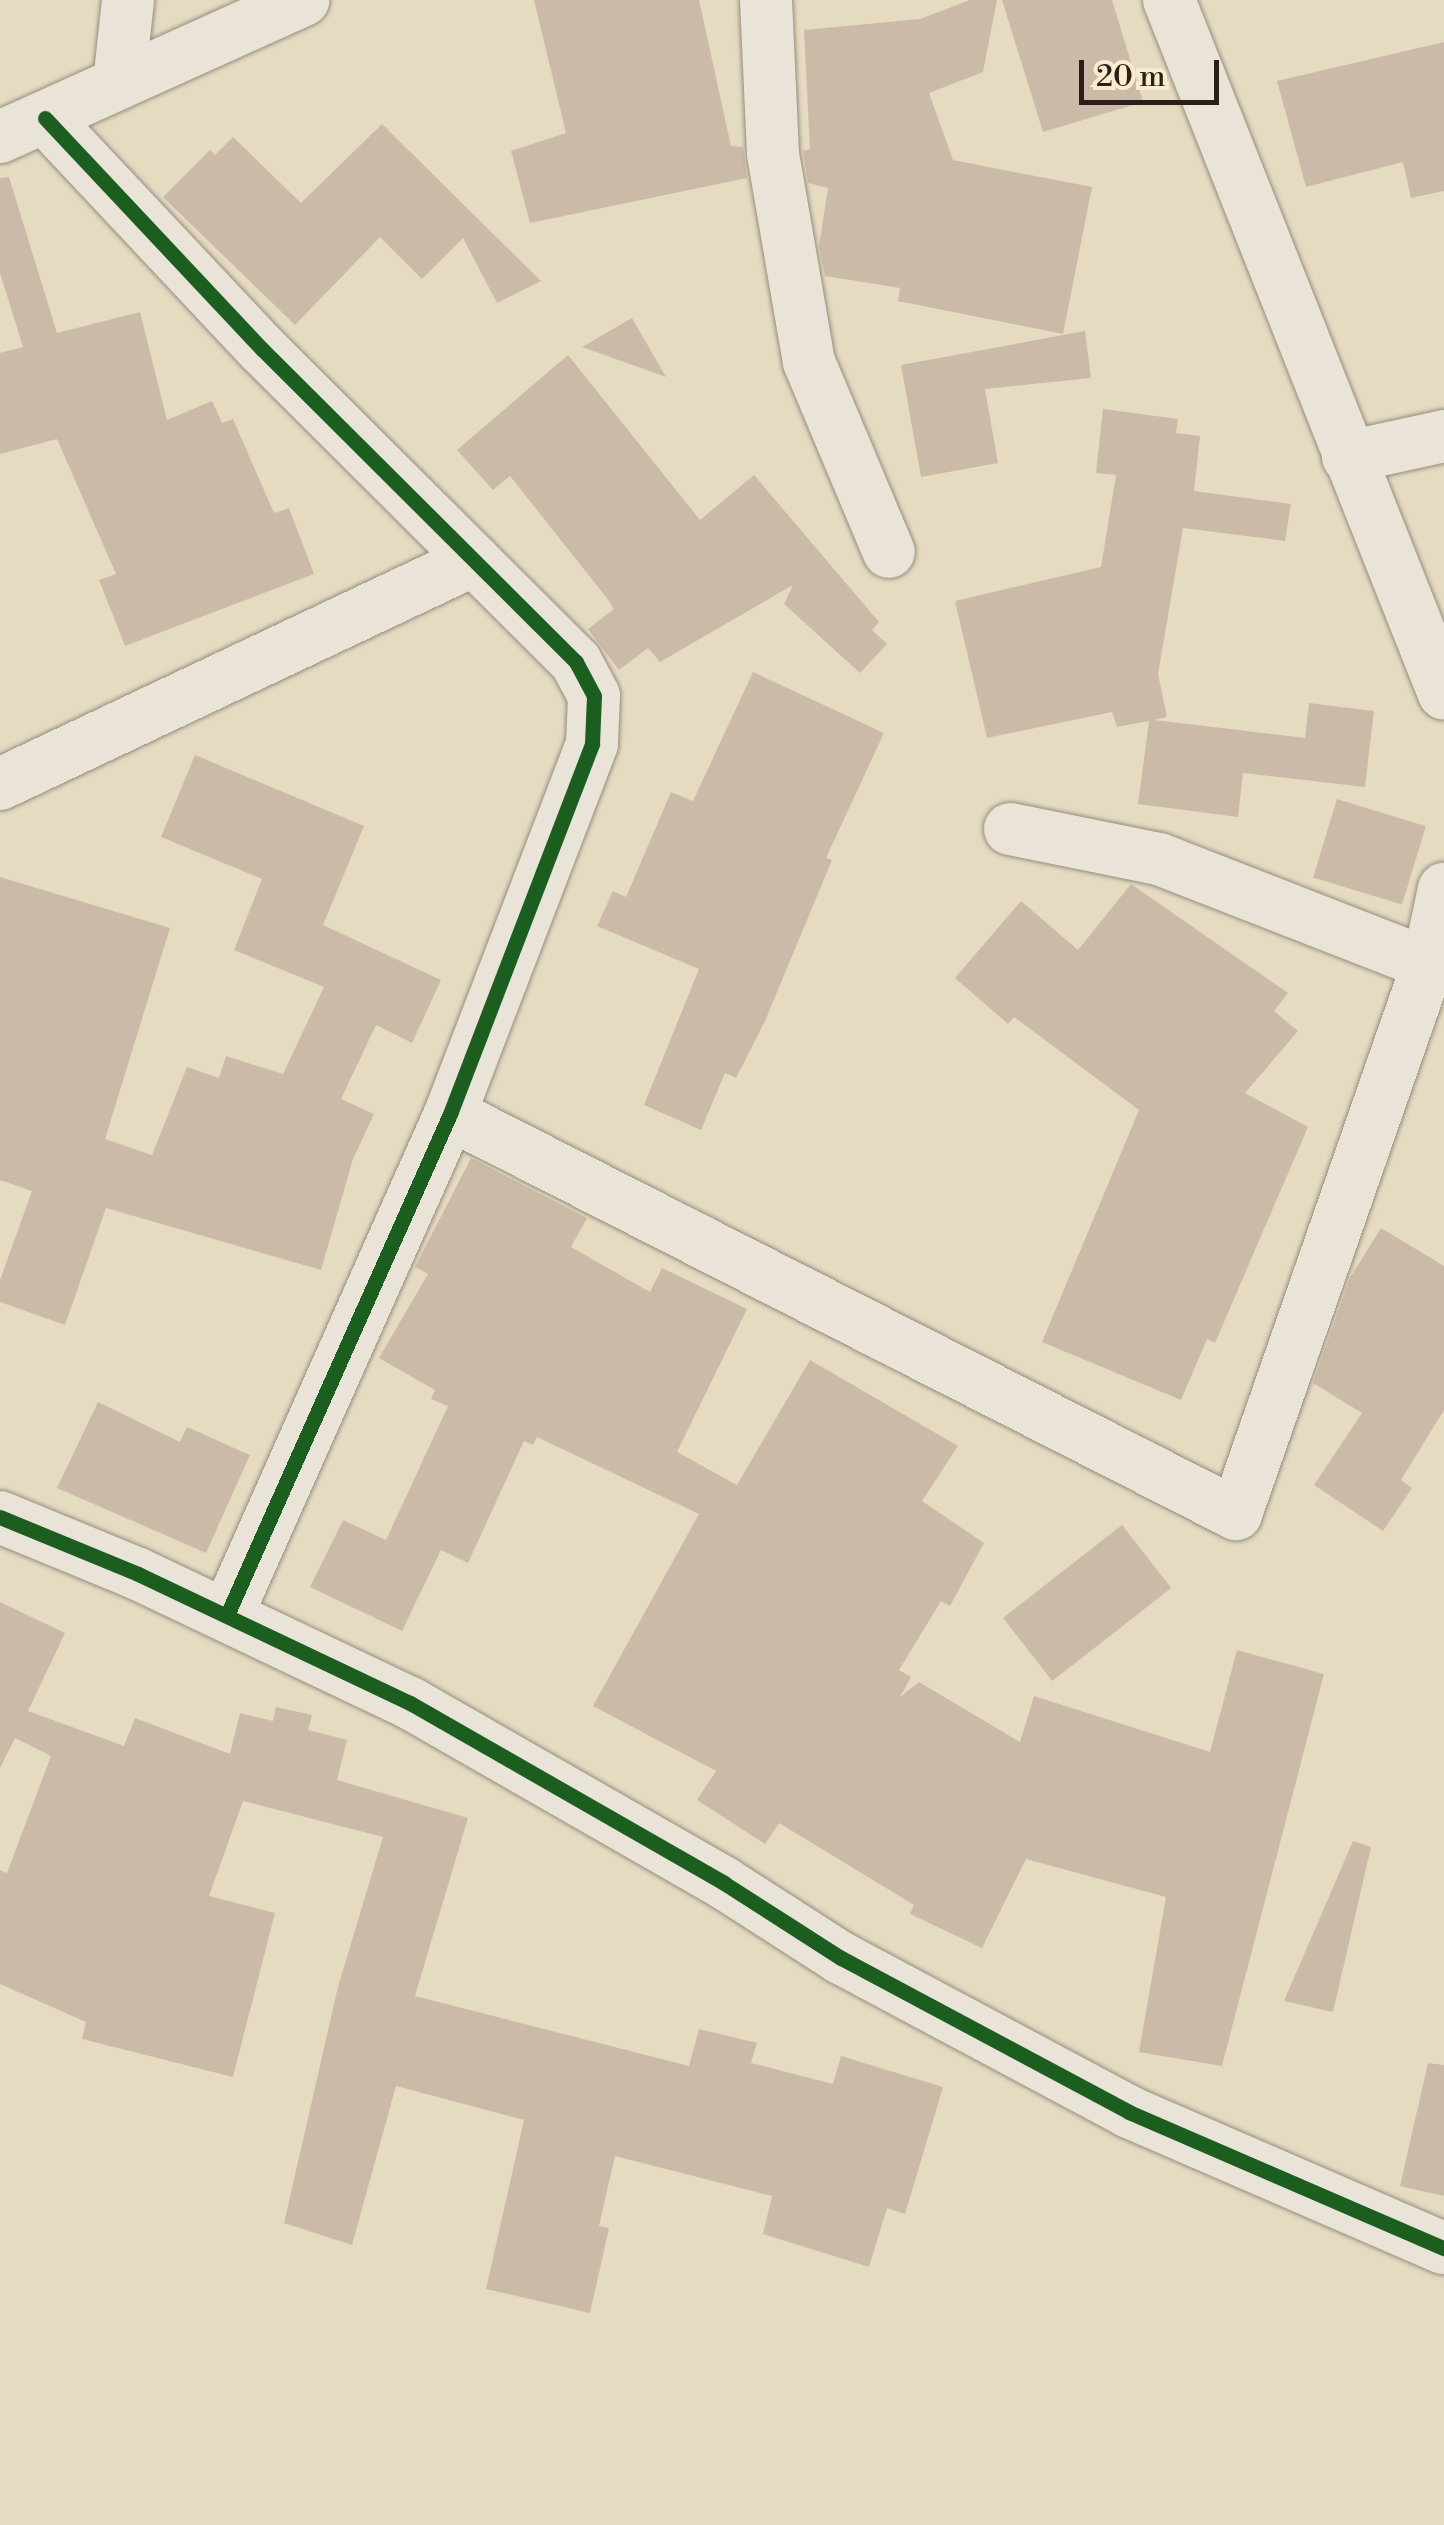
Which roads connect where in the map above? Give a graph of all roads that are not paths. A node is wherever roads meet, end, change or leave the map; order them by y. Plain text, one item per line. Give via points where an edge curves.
1 (128, 0) edge
2 (304, 0) edge
3 (766, 0) edge
4 (1170, 0) edge
5 (119, 83) junction
6 (22, 128) edge
7 (1444, 436) edge
8 (1348, 457) junction
9 (889, 552) dead end
10 (474, 560) junction
11 (1444, 694) edge
12 (0, 784) edge
13 (1010, 828) dead end
14 (1444, 889) edge
15 (1428, 964) junction
16 (450, 1114) junction
17 (0, 1517) edge
18 (227, 1615) junction
19 (1444, 2248) edge

1 - 5 street
2 - 5 street
3 - 9 street via 773,154 809,362
4 - 8 street
5 - 6 street
6 - 10 street via 262,349
7 - 8 street
8 - 11 street
10 - 12 street
10 - 16 street via 576,662 594,696 592,744
13 - 15 street via 1159,859
14 - 15 street
15 - 16 street via 1236,1514
16 - 18 street
17 - 18 street
18 - 19 street via 410,1703 841,1958 1129,2112

